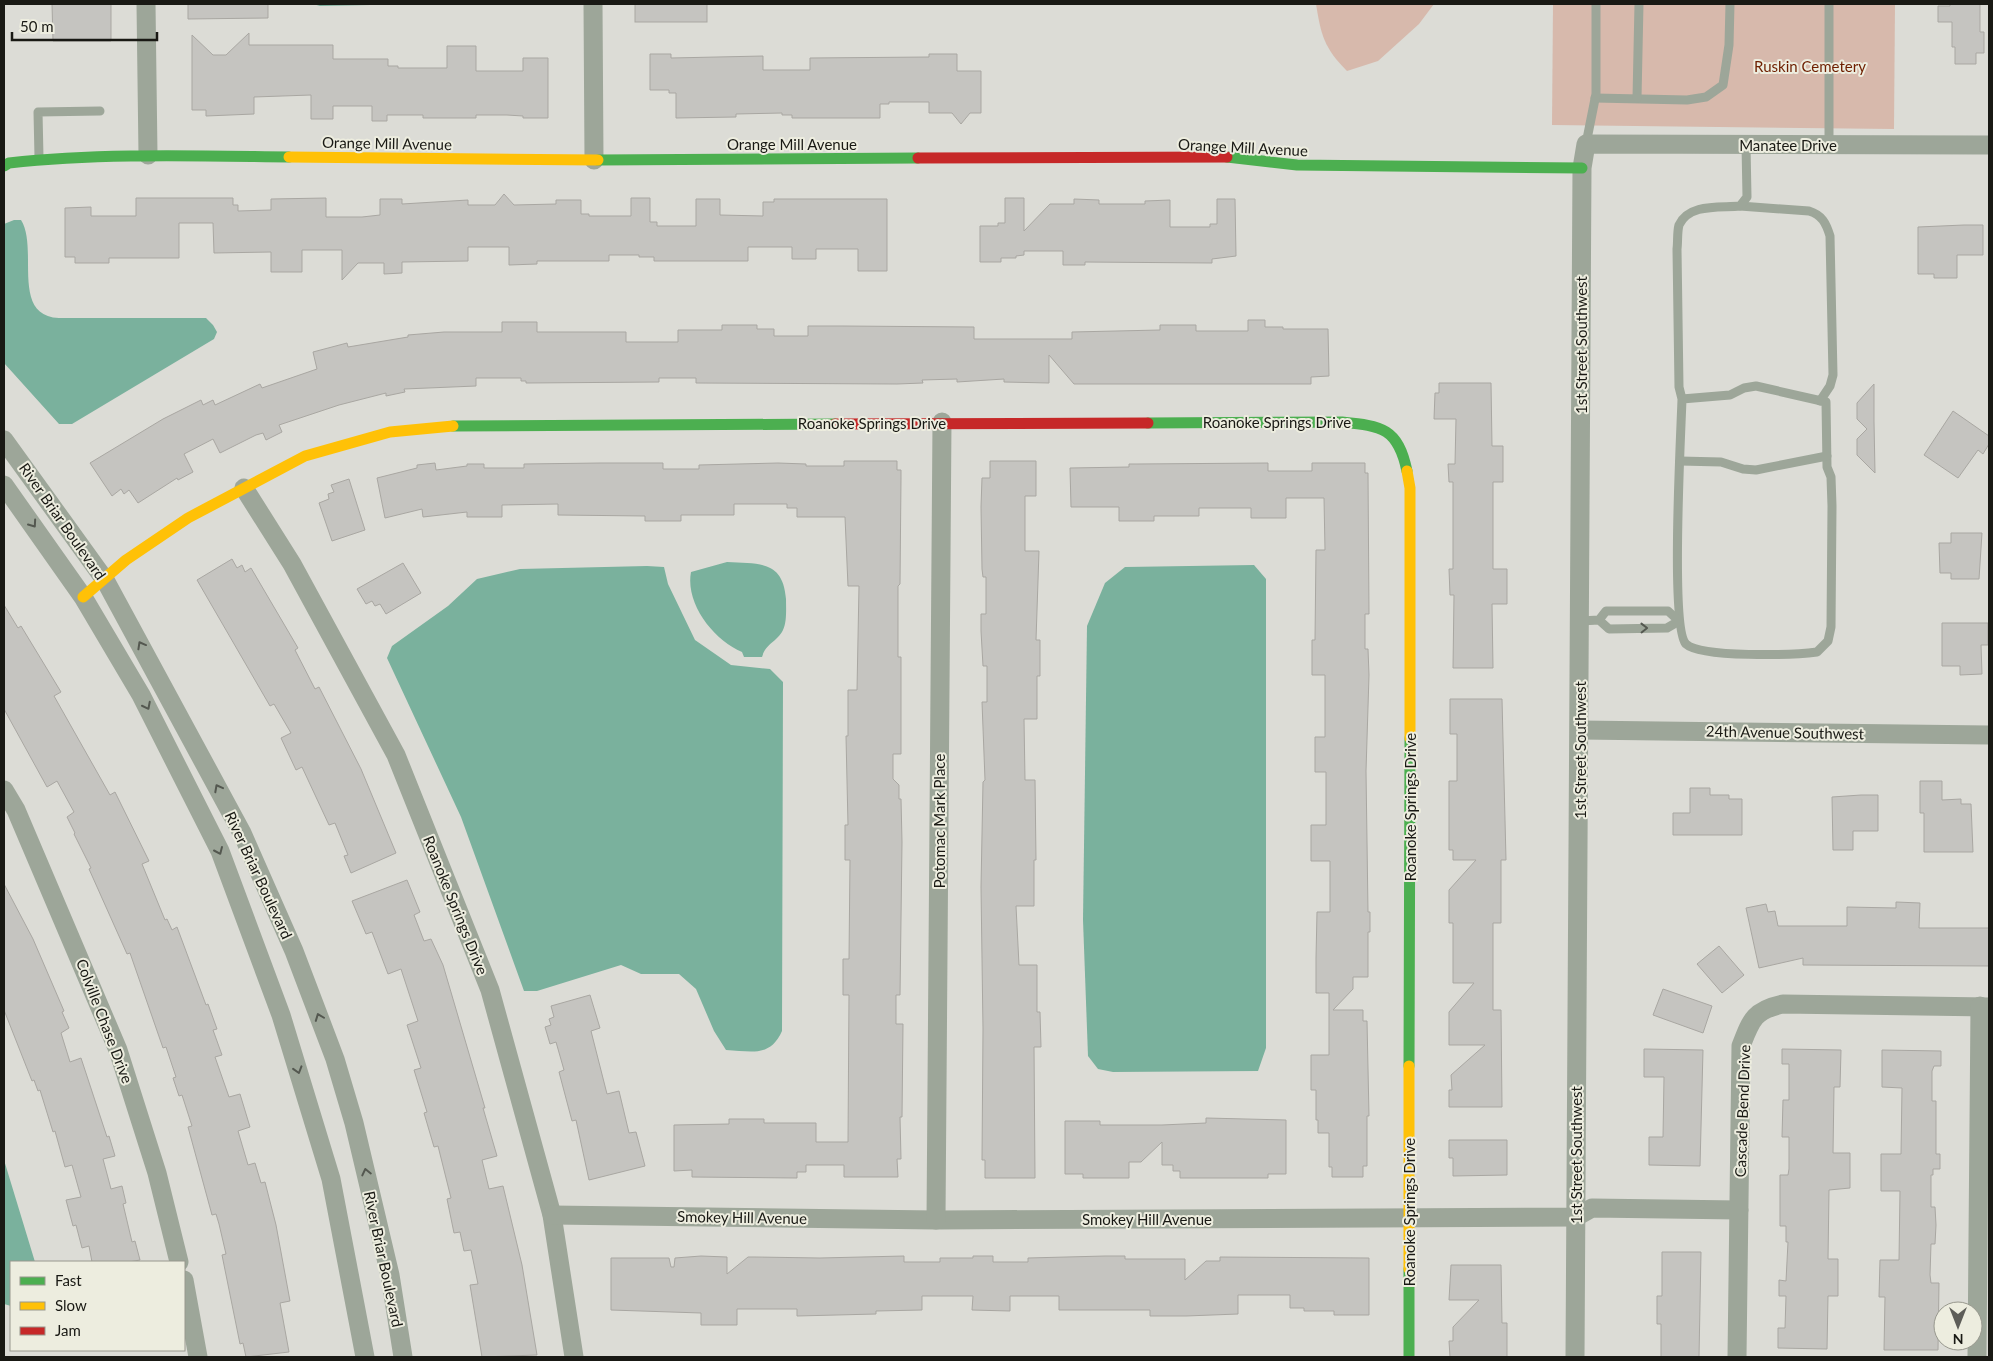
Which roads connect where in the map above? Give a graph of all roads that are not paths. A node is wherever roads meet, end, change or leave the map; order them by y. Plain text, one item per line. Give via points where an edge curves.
1 (146, 4) edge
2 (593, 4) edge
3 (1596, 4) edge
4 (1639, 4) edge
5 (1730, 4) edge
6 (1829, 4) edge
7 (1595, 98) junction
8 (1637, 98) junction
9 (100, 111) dead end
10 (1586, 144) junction
11 (1746, 145) junction
12 (1829, 145) junction
13 (1989, 145) edge
14 (148, 155) junction
15 (39, 160) junction
16 (594, 160) junction
17 (4, 166) edge
18 (1582, 168) junction
19 (1740, 206) junction
20 (1682, 400) junction
21 (1820, 401) junction
22 (942, 422) junction
23 (4, 440) edge
24 (1827, 456) junction
25 (1680, 461) junction
26 (4, 485) edge
27 (244, 488) junction
28 (105, 580) junction
29 (83, 597) junction
30 (1589, 621) junction
31 (1679, 621) junction
32 (1580, 730) junction
33 (1989, 734) edge
34 (4, 790) edge
35 (1985, 1007) edge
36 (1739, 1210) junction
37 (552, 1215) junction
38 (1409, 1217) junction
39 (1576, 1217) junction
40 (936, 1220) junction
41 (179, 1261) edge
42 (185, 1286) edge
43 (198, 1357) edge
44 (365, 1357) edge
45 (403, 1357) edge
46 (574, 1357) edge
47 (1409, 1357) edge
48 (1574, 1357) edge
49 (1738, 1357) edge
50 (1977, 1357) edge

1 - 14 street
2 - 16 street
3 - 7 lane
4 - 8 lane
5 - 8 lane via 1729,45 1722,85 1706,97 1687,100
6 - 12 lane
7 - 8 lane
7 - 10 lane
9 - 15 lane via 38,112
10 - 11 street, Manatee Drive
10 - 18 street, 1st Street Southwest
11 - 12 street, Manatee Drive
11 - 19 lane via 1747,197
12 - 13 street, Manatee Drive
14 - 15 street, Orange Mill Avenue
14 - 16 street, Orange Mill Avenue
15 - 17 street, Orange Mill Avenue
16 - 18 street, Orange Mill Avenue via 1226,158 1297,165
18 - 30 street, 1st Street Southwest
19 - 20 lane via 1697,209 1686,214 1679,226 1677,259
19 - 21 lane via 1809,211 1818,214 1826,224 1830,236 1833,375
20 - 21 lane via 1730,395 1756,386
20 - 25 lane
21 - 24 lane via 1826,402
22 - 27 street, Roanoke Springs Drive via 461,425 390,432 305,456
22 - 38 street, Roanoke Springs Drive via 1342,422 1373,424 1395,435 1404,454 1410,488
22 - 40 street, Potomac Mark Place
23 - 28 street, River Briar Boulevard
24 - 25 lane via 1756,470 1721,462
24 - 31 lane via 1832,506 1831,627 1828,641 1817,652 1802,654 1718,653 1692,648 1684,643
25 - 31 lane
26 -> 29 street, River Briar Boulevard
27 - 28 street, Roanoke Springs Drive via 188,518 126,560
27 - 37 street, Roanoke Springs Drive via 292,564 396,755 490,990
28 - 29 street, Roanoke Springs Drive
45 -> 28 street, River Briar Boulevard via 390,1275 354,1124 294,951 242,833
29 -> 44 street, River Briar Boulevard via 141,695 220,851 281,1014 331,1179
30 -> 31 lane via 1609,629 1667,628
30 - 31 lane via 1606,611 1668,611
30 - 32 street, 1st Street Southwest
32 - 33 street, 24th Avenue Southwest
32 - 39 street, 1st Street Southwest
34 - 41 street, Colville Chase Drive via 20,819 118,1050 157,1173
35 - 36 street, Cascade Bend Drive via 1783,1004 1764,1008 1751,1020 1741,1046
35 - 50 street
36 - 39 street, Smokey Hill Avenue via 1592,1208
36 - 49 street, Cascade Bend Drive
37 - 40 street, Smokey Hill Avenue
37 - 46 street, Roanoke Springs Drive
38 - 39 street, Smokey Hill Avenue
38 - 40 street, Smokey Hill Avenue
38 - 47 street, Roanoke Springs Drive
39 - 48 street, 1st Street Southwest
42 - 43 street

